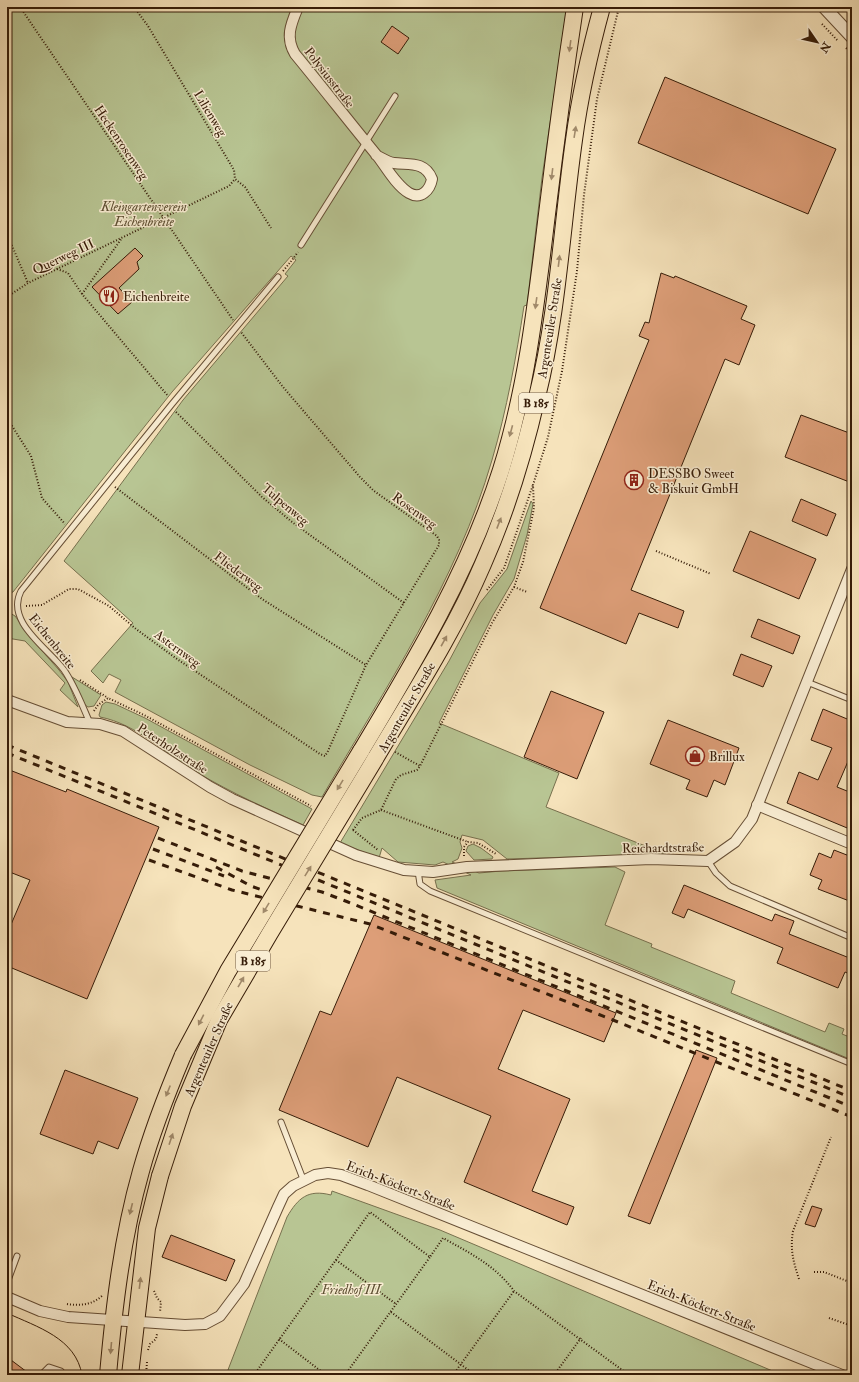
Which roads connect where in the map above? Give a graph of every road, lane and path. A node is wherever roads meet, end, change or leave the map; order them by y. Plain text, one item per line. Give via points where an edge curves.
1 (20, 7) edge
2 (134, 7) edge
3 (298, 7) edge
4 (575, 7) edge
5 (602, 7) edge
6 (824, 7) edge
7 (849, 7) edge
8 (852, 11) edge
9 (852, 37) edge
10 (395, 96) dead end
11 (366, 142) junction
12 (376, 155) junction
13 (235, 179) junction
14 (163, 219) junction
15 (271, 228) dead end
16 (7, 234) edge
17 (123, 238) junction
18 (301, 246) joint
19 (57, 269) junction
20 (278, 277) joint
21 (28, 283) junction
22 (82, 294) junction
23 (7, 298) edge
24 (237, 326) junction
25 (172, 404) junction
26 (7, 418) edge
27 (107, 483) junction
28 (71, 528) junction
29 (656, 551) dead end
30 (852, 569) edge
31 (711, 574) dead end
32 (514, 587) dead end
33 (527, 592) dead end
34 (404, 603) junction
35 (16, 606) junction
36 (366, 665) junction
37 (63, 669) junction
38 (807, 682) junction
39 (108, 698) junction
40 (7, 700) edge
41 (852, 700) edge
42 (90, 723) junction
43 (393, 750) dead end
44 (325, 756) joint
45 (420, 766) dead end
46 (757, 805) junction
47 (312, 807) dead end
48 (381, 810) dead end
49 (353, 830) dead end
50 (319, 839) joint
51 (468, 842) junction
52 (852, 844) edge
53 (708, 861) junction
54 (501, 866) junction
55 (392, 867) junction
56 (467, 867) junction
57 (418, 871) junction
58 (852, 938) edge
59 (852, 1064) edge
60 (281, 1122) dead end
61 (831, 1137) dead end
62 (303, 1179) junction
63 (17, 1256) dead end
64 (430, 1257) junction
65 (336, 1260) junction
66 (814, 1272) dead end
67 (799, 1278) dead end
68 (7, 1283) edge
69 (852, 1283) edge
70 (139, 1285) junction
71 (104, 1291) dead end
72 (514, 1291) junction
73 (7, 1297) edge
74 (396, 1304) junction
75 (391, 1312) junction
76 (51, 1315) junction
77 (829, 1318) dead end
78 (113, 1320) junction
79 (135, 1321) junction
80 (159, 1322) junction
81 (852, 1326) edge
82 (581, 1338) junction
83 (279, 1339) junction
84 (147, 1352) dead end
85 (147, 1360) dead end
86 (461, 1364) junction
87 (41, 1375) edge
88 (64, 1375) edge
89 (108, 1375) edge
90 (130, 1375) edge
91 (146, 1375) edge
92 (254, 1375) edge
93 (326, 1375) edge
94 (346, 1375) edge
95 (453, 1375) edge
96 (475, 1375) edge
97 (554, 1375) edge
98 (629, 1375) edge
99 (842, 1375) edge

1 - 14 path, Heckenrosenweg
2 - 13 path, Lilienweg via 234,170
3 - 11 street, Polysiusstraße via 290,26 290,46
4 -> 78 main road, Argenteuiler Straße / B 185, bridge via 526,369 500,470 479,528 439,617 406,677 228,971 183,1055 167,1092 141,1171 130,1214
70 -> 5 main road, Argenteuiler Straße / B 185, bridge via 147,1228 160,1176 183,1106 219,1020 464,606 504,512 522,457 548,346 580,96
6 - 9 street
7 - 8 path
10 - 11 lane
11 - 12 street, Polysiusstraße
11 - 18 lane
12 - 12 street, Polysiusstraße via 410,193 423,194 428,190 432,179 424,167 386,161
13 - 14 path, Querweg III via 229,186
13 - 15 path, Lilienweg via 245,187
14 - 17 path, Querweg III
14 - 24 path, Heckenrosenweg
16 - 21 path
17 - 19 path, Querweg III
17 - 22 path
18 - 20 path via 294,260 288,263
19 - 21 path, Querweg III
19 - 22 path, Tulpenweg via 68,273
20 - 24 lane, Eichenbreite
21 - 23 path, Querweg III
22 - 25 path, Tulpenweg via 169,396
24 - 25 lane, Eichenbreite
24 - 34 path, Rosenweg via 284,387 360,477 440,540
25 - 27 lane, Eichenbreite
25 - 34 path, Tulpenweg via 174,410 262,497 310,536
26 - 28 path via 31,456 42,498
27 - 28 lane, Eichenbreite
27 - 36 path, Fliederweg via 120,488 262,599
28 - 35 lane, Eichenbreite via 21,591
29 - 31 path
30 - 38 street, Reichardtstraße
32 - 33 path
34 - 36 path, Rosenweg
35 - 37 lane, Eichenbreite via 21,620
35 - 44 path, Asternweg via 42,605 69,589 78,589 109,606 171,655 250,710
36 - 44 path, Rosenweg
37 - 39 path
37 - 42 lane, Eichenbreite
38 - 41 lane
38 - 46 street, Reichardtstraße
39 - 42 path via 98,705
39 - 47 path
40 - 42 street, Peterholzstraße via 67,722
42 - 50 street, Peterholzstraße via 123,731 210,787
43 - 45 path
46 - 52 street
46 - 53 street, Reichardtstraße via 752,819 735,842
48 - 51 path
49 - 55 path via 381,852
50 - 55 street, Reichardtstraße
51 - 54 path via 487,847 496,855
51 - 56 path via 463,852
53 - 54 street, Reichardtstraße via 651,859
53 - 58 lane via 730,886
54 - 56 street, Reichardtstraße
55 - 57 street, Reichardtstraße
56 - 57 street, Reichardtstraße via 433,872
57 - 59 lane via 420,884 430,891
60 - 62 lane
61 - 67 path via 793,1231 791,1255
62 - 80 street, Erich-Köckert-Straße via 284,1194 244,1284 220,1316 205,1324
62 - 99 street, Erich-Köckert-Straße via 328,1173 341,1175
63 - 68 lane
64 - 65 path via 370,1212
64 - 72 path via 443,1238 482,1260 504,1277
64 - 74 path
65 - 74 path
65 - 83 path
66 - 69 path via 824,1272
70 - 79 main road, Argenteuiler Straße / B 185
70 - 80 path via 153,1286 161,1302
71 - 76 path via 101,1297 85,1304 53,1302
72 - 82 path
72 - 86 path
73 - 76 street, Erich-Köckert-Straße
74 - 75 path
75 - 86 path
75 - 94 path
76 - 78 street, Erich-Köckert-Straße
77 - 81 path
78 - 79 street, Erich-Köckert-Straße
78 -> 89 main road, Argenteuiler Straße / B 185
79 - 80 street, Erich-Köckert-Straße
79 - 90 main road, Argenteuiler Straße / B 185
80 - 84 path via 156,1340 150,1344
82 - 97 path
82 - 98 path
83 - 92 path
83 - 93 path
85 - 91 path
86 - 95 path
86 - 96 path
87 - 88 lane via 49,1367 61,1371

